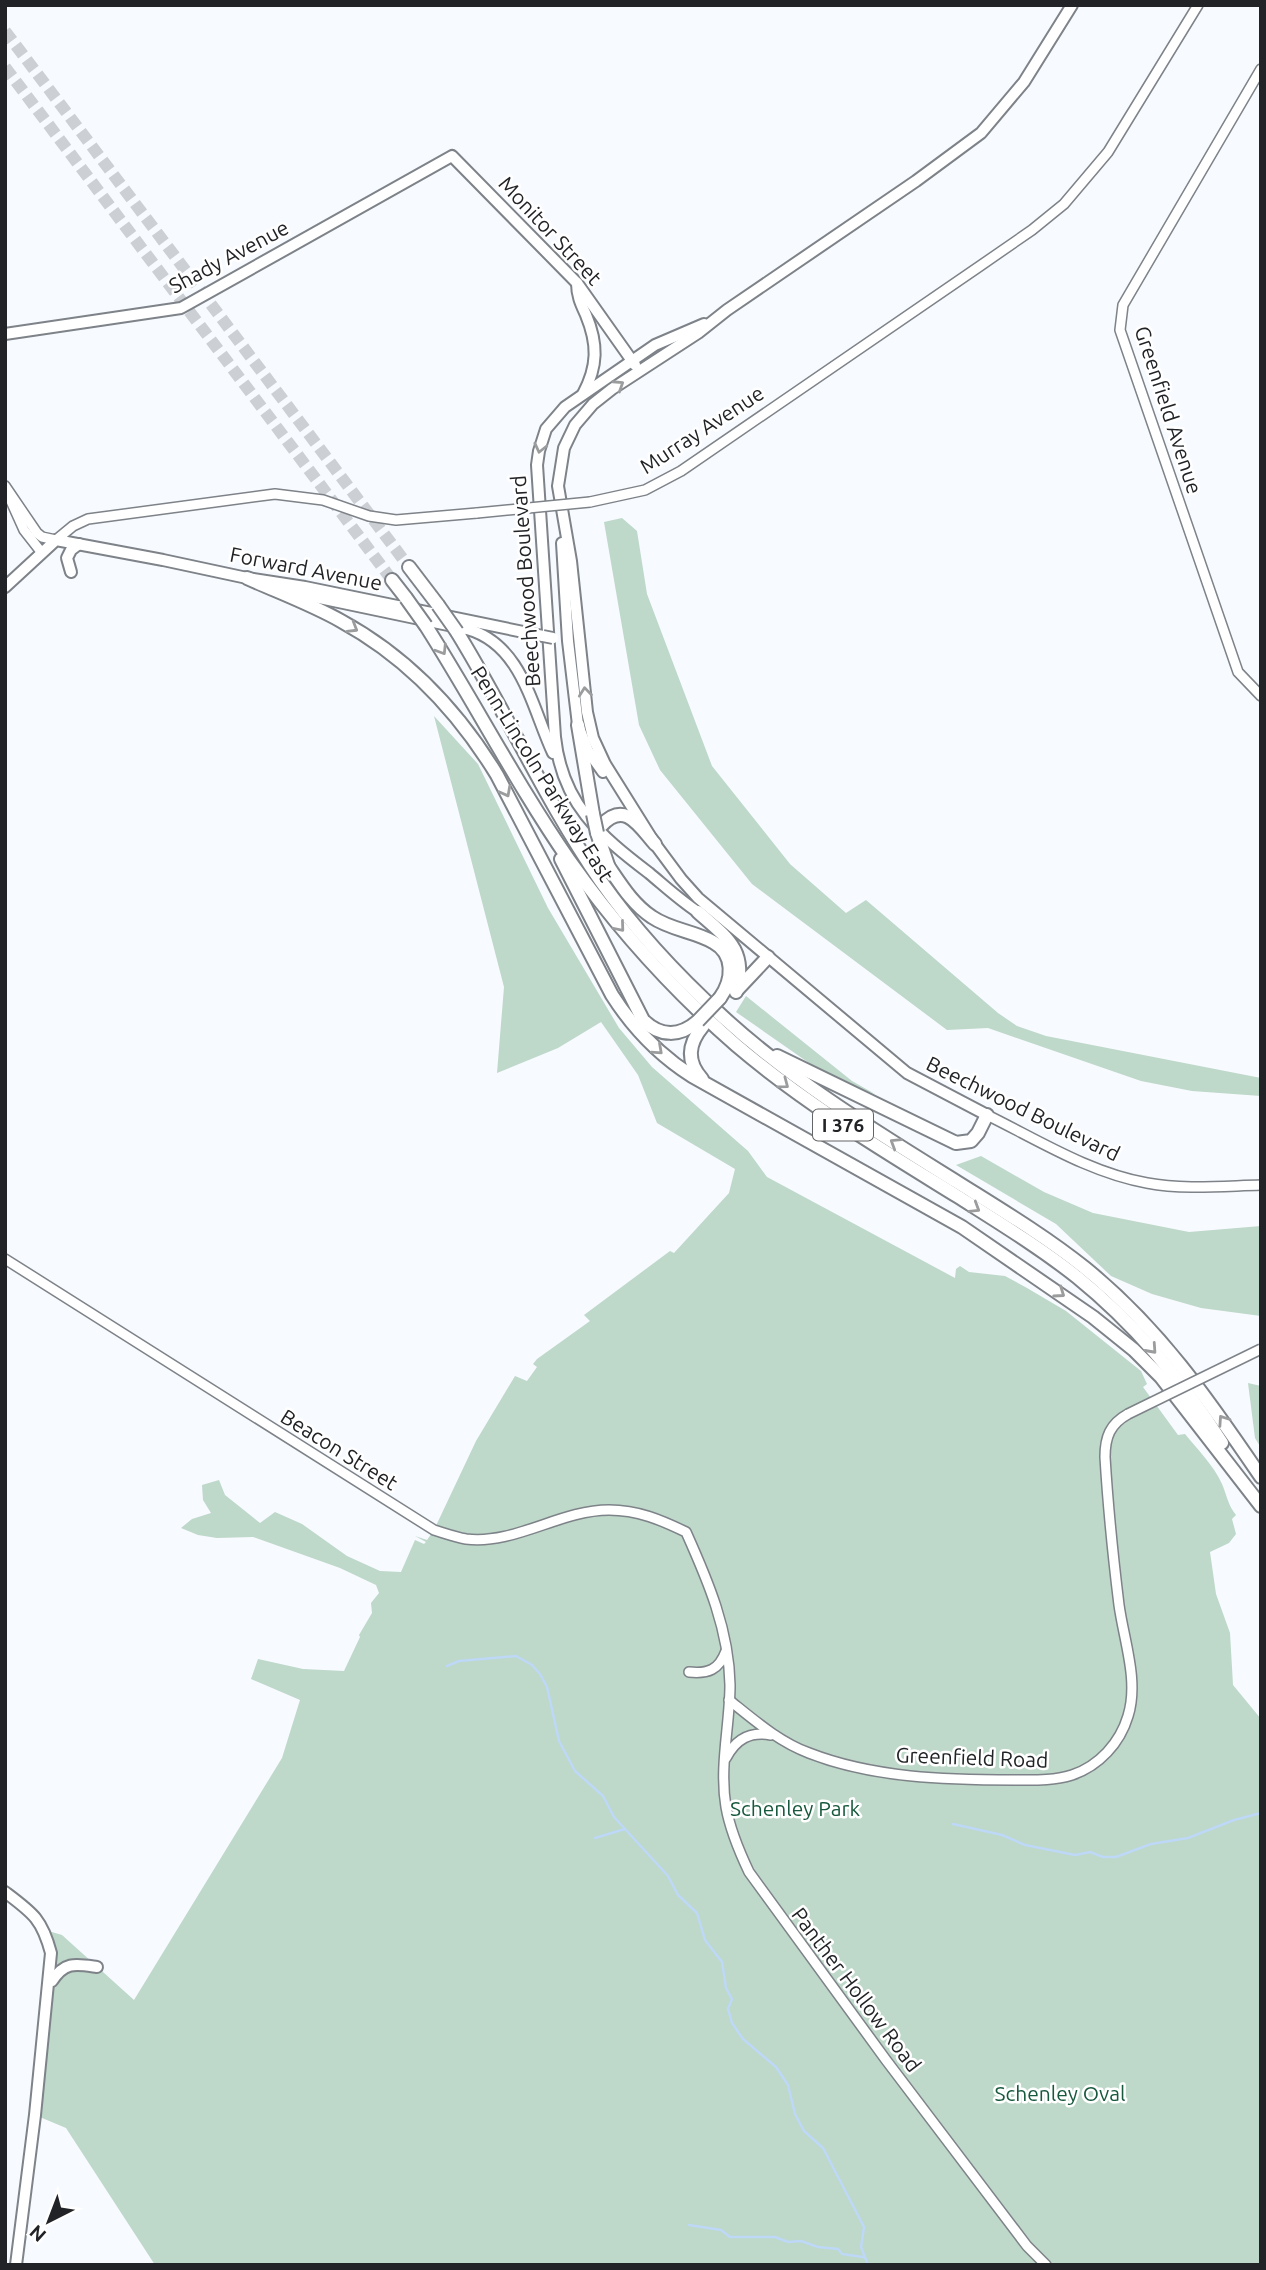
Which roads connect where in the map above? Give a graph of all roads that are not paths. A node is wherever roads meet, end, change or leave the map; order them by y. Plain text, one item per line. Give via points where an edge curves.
1 (1072, 5) edge
2 (1198, 5) edge
3 (1261, 69) edge
4 (452, 156) joint
5 (576, 283) junction
6 (708, 323) junction
7 (5, 334) edge
8 (613, 334) junction
9 (596, 344) junction
10 (655, 345) junction
11 (632, 361) junction
12 (639, 371) junction
13 (581, 396) junction
14 (5, 487) edge
15 (558, 499) junction
16 (37, 533) junction
17 (56, 540) junction
18 (79, 544) junction
19 (43, 553) junction
20 (409, 567) tunnel mouth
21 (71, 572) dead end
22 (247, 578) junction
23 (392, 580) tunnel mouth
24 (5, 587) edge
25 (568, 641) junction
26 (1261, 696) edge
27 (578, 725) junction
28 (562, 772) junction
29 (628, 799) junction
30 (538, 812) junction
31 (600, 829) junction
32 (655, 844) junction
33 (606, 862) junction
34 (698, 912) junction
35 (647, 939) junction
36 (768, 957) junction
37 (736, 992) junction
38 (722, 1000) junction
39 (700, 1024) junction
40 (745, 1036) junction
41 (707, 1084) junction
42 (987, 1115) junction
43 (1261, 1185) edge
44 (5, 1259) edge
45 (1261, 1349) edge
46 (1261, 1477) edge
47 (1261, 1504) edge
48 (686, 1532) joint
49 (727, 1650) junction
50 (689, 1672) dead end
51 (729, 1700) junction
52 (776, 1736) junction
53 (725, 1761) junction
54 (5, 1892) edge
55 (97, 1967) dead end
56 (49, 1986) junction
57 (16, 2265) edge
58 (1046, 2265) edge

1 - 6 main road, Beechwood Boulevard via 1024,82 981,133
2 - 17 main road, Murray Avenue, bridge via 1103,158 1048,217 681,471 645,490 590,502 396,520 323,500 275,494 96,518 80,522
3 - 26 main road, Greenfield Avenue via 1123,305 1121,330 1238,672
4 - 5 main road, Monitor Street
4 - 7 main road, Shady Avenue via 181,308
5 - 8 main road, Monitor Street
5 - 9 main road
6 - 10 main road, Beechwood Boulevard
6 - 12 main road, Beechwood Boulevard
8 - 9 main road
8 - 10 main road via 631,348
8 - 11 main road, Monitor Street
9 - 13 main road via 592,377
10 - 11 main road, Beechwood Boulevard
11 - 12 main road, Monitor Street
11 - 13 main road, Beechwood Boulevard
15 -> 12 main road, Beechwood Boulevard via 561,461 576,425 602,396
13 -> 28 main road, Beechwood Boulevard via 550,423 538,458 555,737
14 - 16 main road
14 - 19 main road via 34,545
15 - 25 main road
29 -> 15 main road, Beechwood Boulevard via 600,756 590,729 571,561
16 - 17 main road, Forward Avenue
16 - 19 main road
17 - 18 main road, Forward Avenue
17 - 19 main road, Murray Avenue
18 - 21 main road via 67,558
18 - 22 main road, Forward Avenue
19 - 24 main road, Murray Avenue
20 - 35 highway, Penn-Lincoln Parkway East / I 376, bridge via 457,632 583,854
22 - 25 main road, Forward Avenue
22 - 28 main road via 303,596 488,637 516,666
22 -> 41 highway via 362,634 410,669 447,706 497,775 619,1006 655,1048
23 -> 30 highway, Penn-Lincoln Parkway East / I 376, bridge via 426,626
25 - 27 main road
27 - 29 main road via 593,758
27 - 31 highway, bridge via 593,814
28 - 34 main road, Beechwood Boulevard via 580,809 600,834
29 - 32 main road, Beechwood Boulevard
30 - 39 highway via 643,1020 672,1034
30 -> 47 highway, Penn-Lincoln Parkway East / I 376 via 620,926 737,1046 827,1114 1043,1251 1107,1303 1184,1386
31 - 32 highway via 613,816 626,815
31 - 33 highway
32 - 36 main road, Beechwood Boulevard via 698,898
33 - 35 highway
33 - 38 highway via 647,913 722,950 730,976
34 - 36 main road, Beechwood Boulevard
34 - 37 highway via 734,947 740,967
35 - 40 highway, Penn-Lincoln Parkway East / I 376
36 - 37 highway
36 - 42 main road, Beechwood Boulevard via 907,1073
37 - 38 highway
38 - 39 highway, bridge
39 - 41 highway via 690,1055
40 - 42 highway via 950,1141 971,1141
46 -> 40 highway, Penn-Lincoln Parkway East / I 376 via 1187,1370 1100,1280 1024,1224 828,1100
41 -> 47 highway via 962,1227 1100,1322 1174,1391
42 - 43 main road, Beechwood Boulevard via 1121,1178 1175,1186
44 - 48 main road, Beacon Street via 434,1530 466,1539 495,1538 581,1513 608,1510 645,1513
45 - 52 main road, Greenfield Road, bridge via 1128,1414 1107,1434 1108,1512 1132,1698 1124,1728 1106,1754 1080,1772 1061,1778 967,1780 846,1765 805,1752
48 - 49 main road, Panther Hollow Road via 713,1591
49 - 50 main road via 713,1670
49 - 51 main road, Panther Hollow Road
51 - 52 main road, Greenfield Road
51 - 53 main road, Panther Hollow Road
52 - 53 main road via 745,1737
53 - 58 main road, Panther Hollow Road via 726,1805 749,1872 894,2071
54 - 56 main road via 45,1930 51,1953
55 - 56 main road via 66,1966
56 - 57 main road

